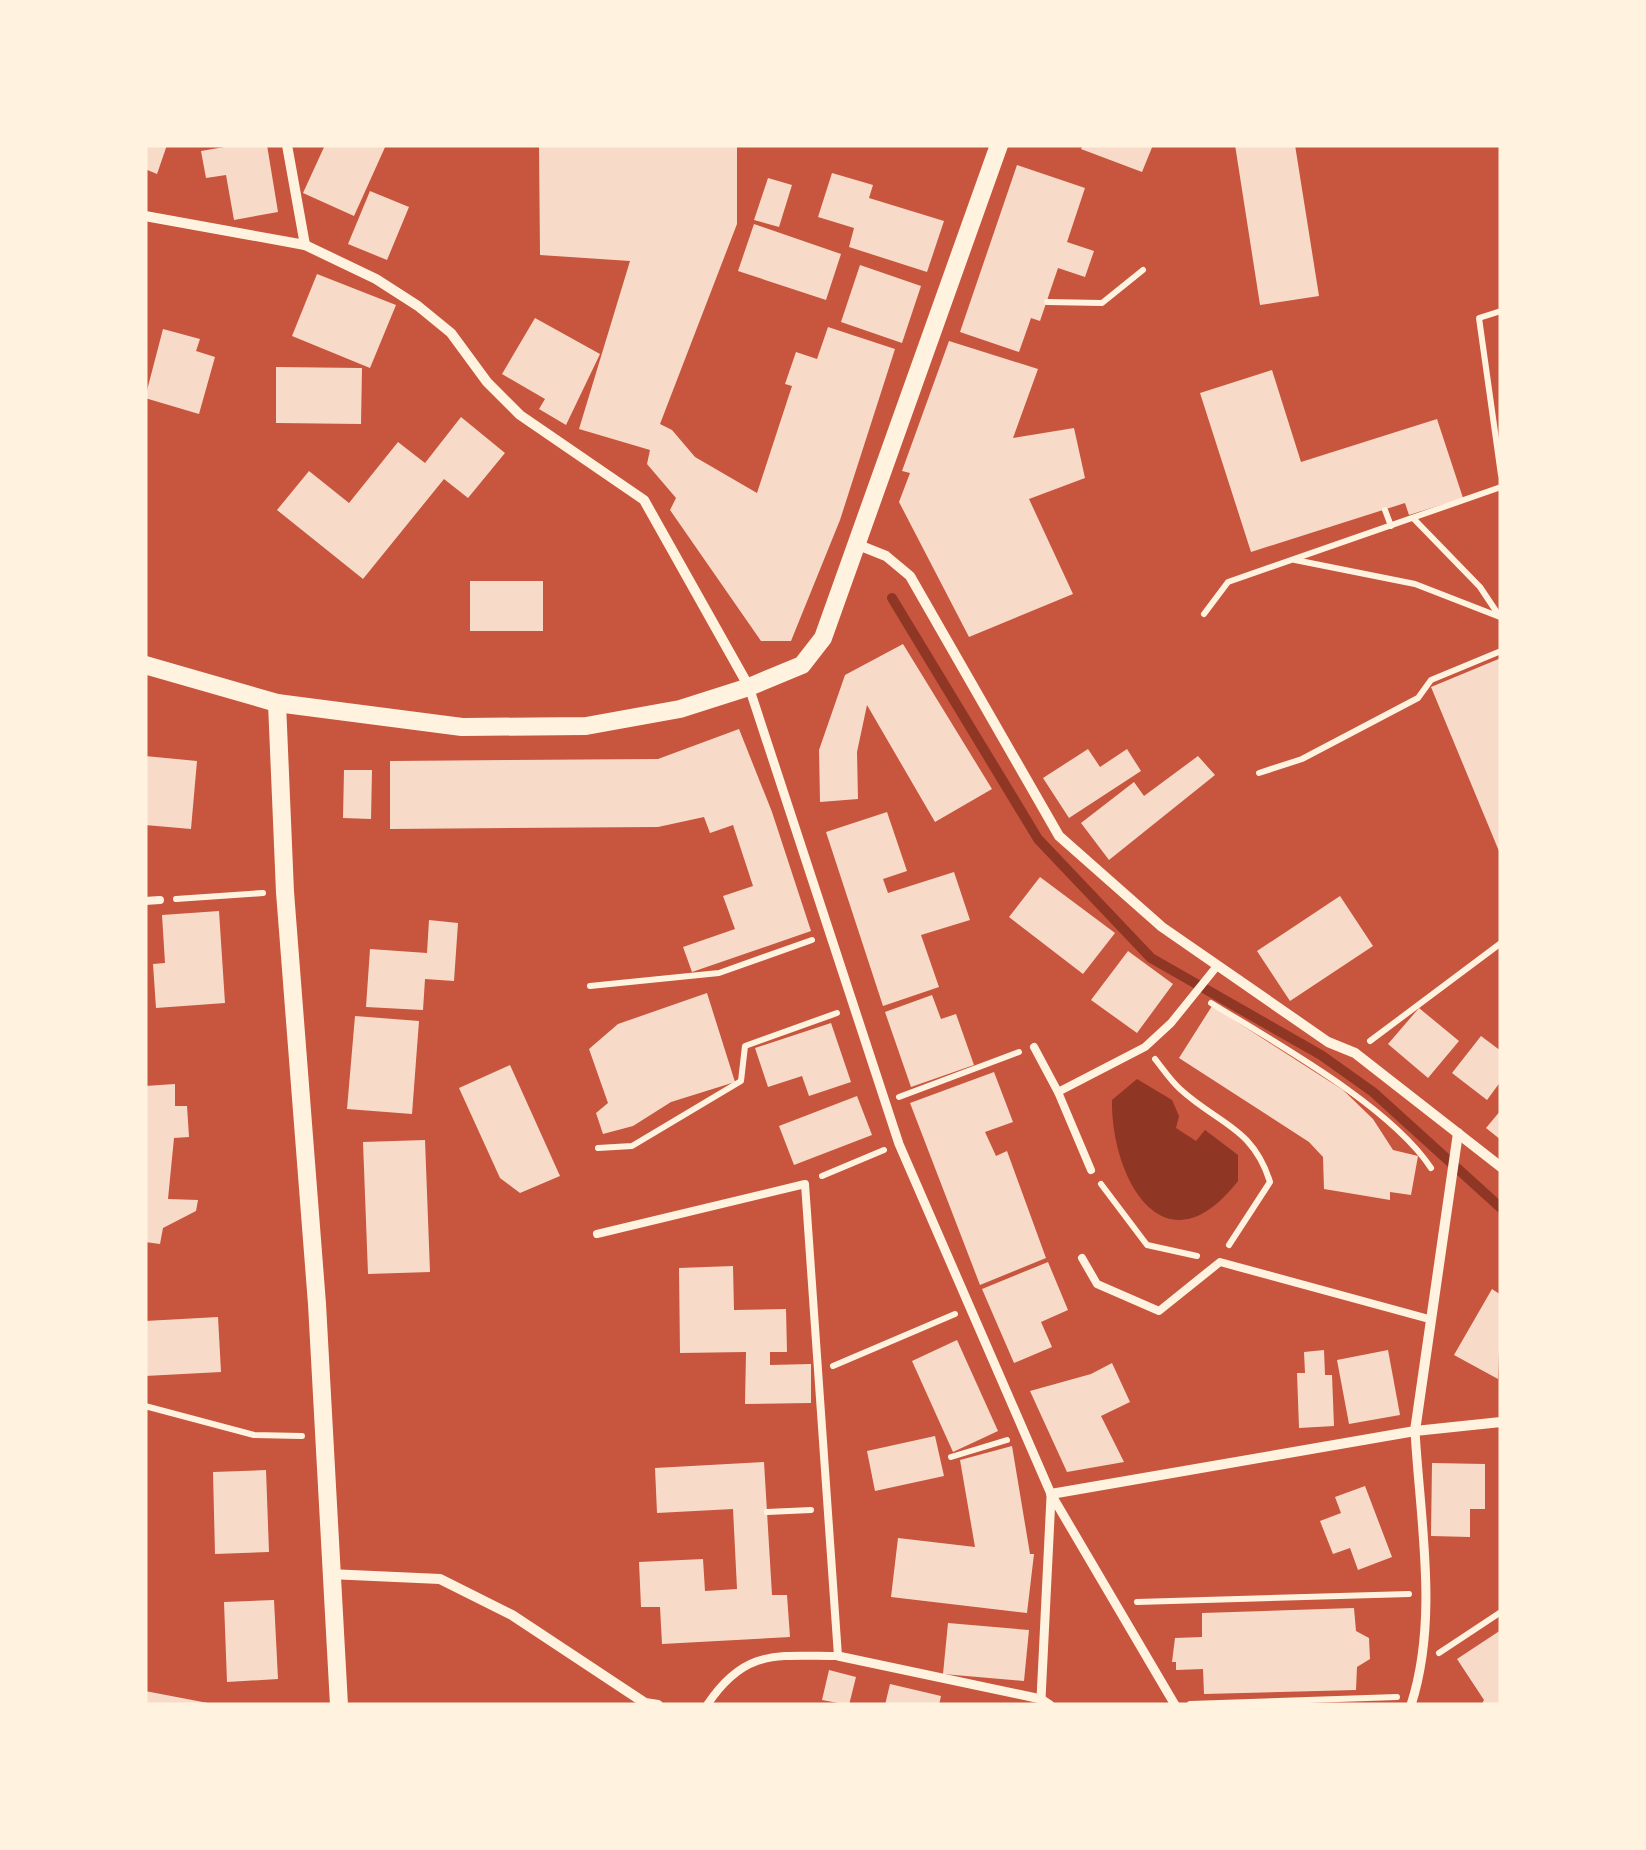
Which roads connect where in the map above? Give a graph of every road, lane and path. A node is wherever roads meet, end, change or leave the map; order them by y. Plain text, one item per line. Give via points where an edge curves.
1 (287, 145) edge
2 (998, 145) edge
3 (145, 216) edge
4 (305, 245) junction
5 (1143, 270) dead end
6 (1046, 302) dead end
7 (1501, 312) edge
8 (1501, 474) edge
9 (1501, 487) edge
10 (1385, 510) dead end
11 (1414, 518) junction
12 (1391, 526) junction
13 (856, 544) junction
14 (1294, 559) junction
15 (1204, 614) dead end
16 (1500, 618) edge
17 (1501, 651) edge
18 (145, 665) edge
19 (749, 687) junction
20 (276, 703) junction
21 (1259, 773) dead end
22 (284, 892) junction
23 (160, 900) joint
24 (145, 901) edge
25 (827, 934) junction
26 (1501, 943) edge
27 (1217, 966) junction
28 (590, 986) dead end
29 (1194, 994) junction
30 (853, 1008) junction
31 (1034, 1046) joint
32 (1145, 1046) junction
33 (1355, 1053) junction
34 (1058, 1092) junction
35 (886, 1102) junction
36 (1458, 1133) junction
37 (899, 1144) junction
38 (598, 1148) dead end
39 (1501, 1167) edge
40 (1091, 1170) joint
41 (805, 1184) junction
42 (1451, 1186) junction
43 (597, 1234) dead end
44 (1082, 1258) dead end
45 (1220, 1262) junction
46 (970, 1307) junction
47 (1429, 1320) junction
48 (818, 1373) junction
49 (145, 1406) edge
50 (1501, 1422) edge
51 (1415, 1431) junction
52 (323, 1435) junction
53 (1023, 1435) junction
54 (951, 1458) dead end
55 (1051, 1494) junction
56 (828, 1509) junction
57 (767, 1512) dead end
58 (328, 1574) junction
59 (1425, 1593) junction
60 (1116, 1603) junction
61 (1501, 1612) edge
62 (838, 1656) junction
63 (1422, 1664) junction
64 (1412, 1701) edge
65 (1046, 1702) edge
66 (1175, 1704) edge
67 (338, 1705) edge
68 (658, 1705) edge
69 (707, 1705) edge

1 - 4 street
2 - 13 street
3 - 4 street
4 - 19 street via 418,306 450,332 520,415 644,500
5 - 6 path via 1102,302
7 - 8 path via 1478,318
9 - 11 path
10 - 12 path
11 - 12 path
11 - 16 path via 1480,586
12 - 14 path
13 - 19 street via 822,638 802,665
13 - 27 street via 910,576 1059,836
14 - 15 path via 1228,582
14 - 16 path via 1415,584
17 - 21 path via 1431,680 1418,698 1302,760
18 - 20 street
19 - 20 street via 586,726 462,727
19 - 25 street
20 - 22 street
22 - 23 path
22 - 52 street
23 - 24 lane
25 - 28 path via 719,973
25 - 30 street
26 - 33 path
27 - 29 lane
27 - 33 street via 1328,1042
29 - 32 lane
29 - 42 path via 1344,1088
30 - 35 street
30 - 38 path via 744,1046 741,1082 632,1146
31 - 34 lane
31 - 35 path
32 - 34 lane
32 - 45 path via 1180,1090 1241,1131 1270,1182
33 - 36 street
34 - 40 lane
35 - 37 street
36 - 39 street
36 - 42 street
37 - 41 path
37 - 46 street
40 - 45 path via 1147,1244
41 - 43 lane
41 - 48 lane
42 - 47 street
44 - 45 lane via 1096,1284 1159,1311
45 - 47 lane
46 - 48 path
46 - 53 street
47 - 51 street
48 - 56 lane
49 - 52 path via 254,1435
50 - 51 street
51 - 55 street
51 - 59 street
52 - 58 street
53 - 54 path
53 - 55 street
55 - 60 street
55 - 65 street
56 - 57 path
56 - 62 lane
58 - 67 street
58 - 68 street via 440,1580 512,1615 645,1704
59 - 60 path
59 - 63 street
60 - 66 street
61 - 63 path
62 - 65 street
62 - 69 lane via 760,1656 726,1677
63 - 64 street
64 - 66 path

